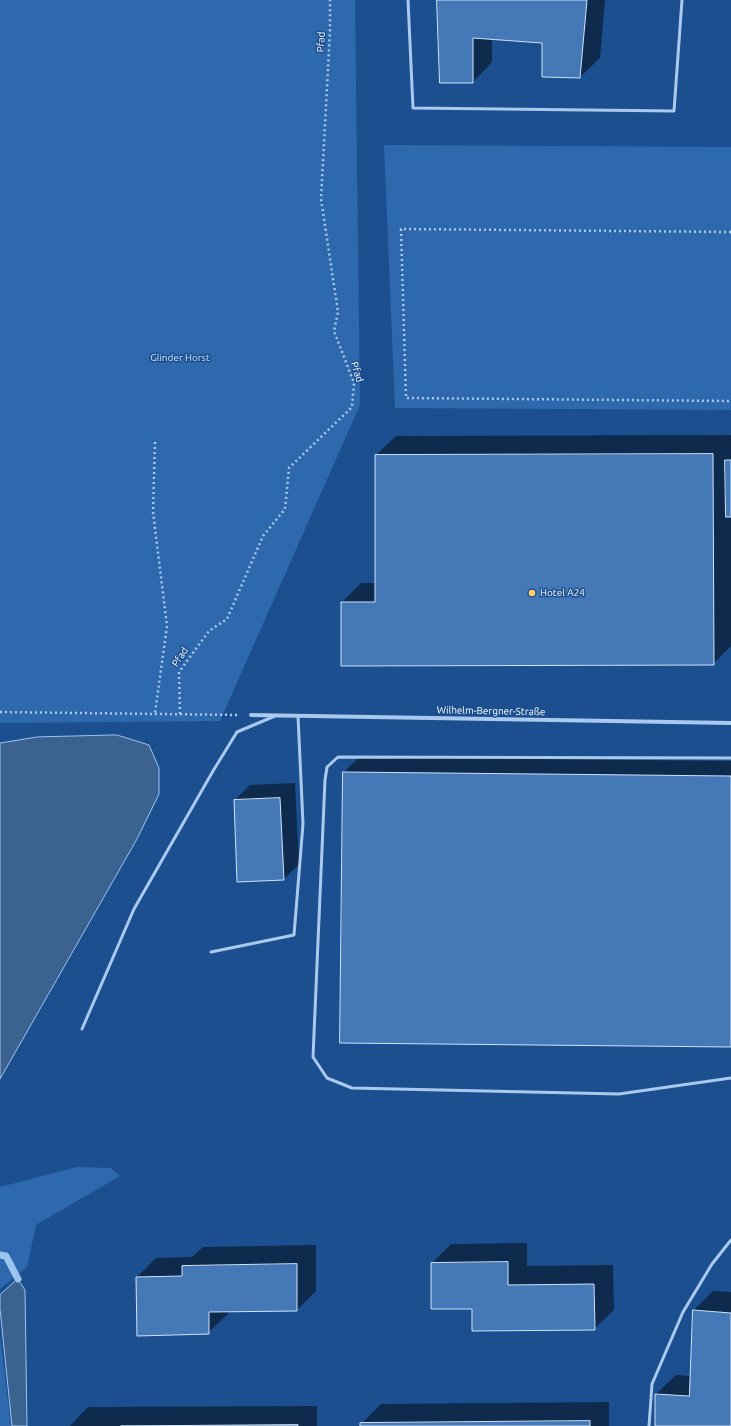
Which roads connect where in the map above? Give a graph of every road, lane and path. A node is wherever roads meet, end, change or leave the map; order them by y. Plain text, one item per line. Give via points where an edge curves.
1 (330, 0) edge
2 (408, 0) edge
3 (682, 0) edge
4 (731, 232) edge
5 (731, 401) edge
6 (155, 442) dead end
7 (0, 712) edge
8 (155, 713) junction
9 (180, 714) junction
10 (251, 715) joint
11 (276, 715) junction
12 (298, 716) junction
13 (731, 723) edge
14 (731, 758) edge
15 (211, 952) dead end
16 (82, 1029) dead end
17 (731, 1078) edge
18 (731, 1240) edge
19 (649, 1426) edge

1 - 9 path, Pfad via 321,199 338,312 334,331 354,384 352,407 289,468 285,509 263,536 227,619 209,631 179,672
2 - 3 lane via 413,108 674,110
4 - 5 path via 401,230 406,398
6 - 8 path via 153,512 167,626
7 - 8 path
8 - 9 path
9 - 10 path
10 - 11 street, Wilhelm-Bergner-Straße
11 - 12 street, Wilhelm-Bergner-Straße
11 - 16 lane via 237,732 134,909
12 - 13 street, Wilhelm-Bergner-Straße
12 - 15 lane via 302,824 294,935
14 - 17 lane via 338,757 327,767 325,780 312,1057 327,1078 352,1088 619,1094
18 - 19 lane via 712,1264 683,1312 652,1384

